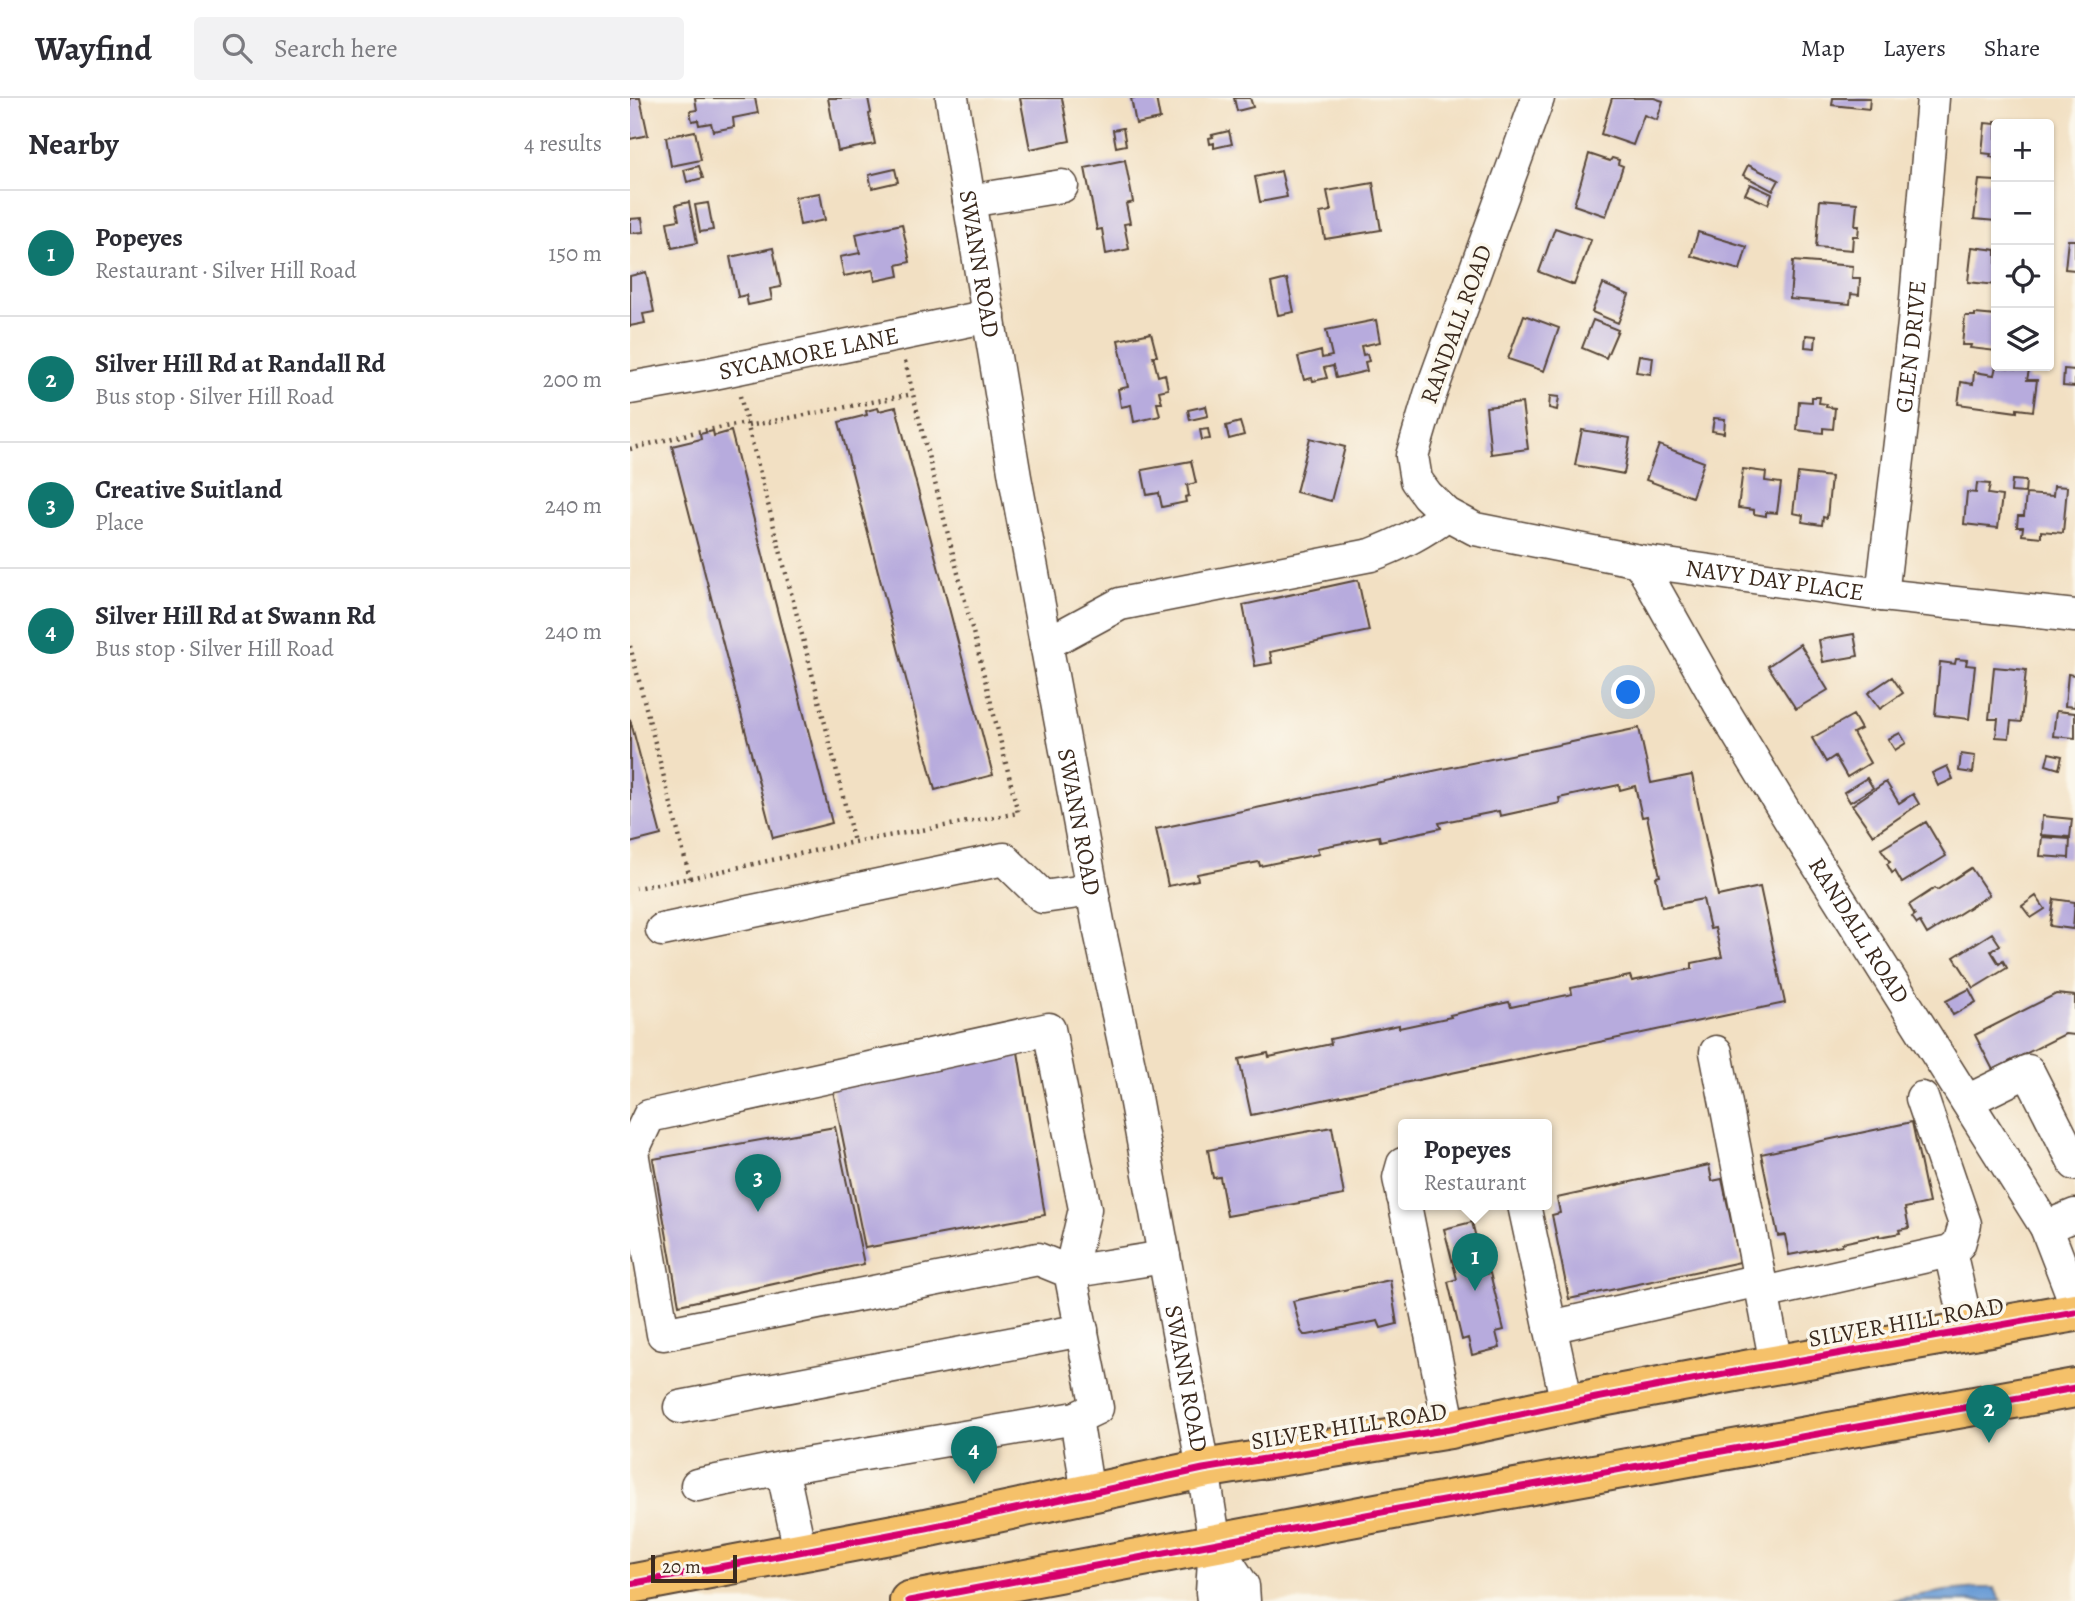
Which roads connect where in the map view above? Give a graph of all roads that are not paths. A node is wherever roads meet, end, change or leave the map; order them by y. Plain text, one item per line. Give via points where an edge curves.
1 (952, 98) edge
2 (1538, 98) edge
3 (1933, 98) edge
4 (1062, 186) dead end
5 (969, 201) junction
6 (989, 317) junction
7 (630, 388) edge
8 (1447, 514) junction
9 (1475, 529) joint
10 (1639, 561) junction
11 (1882, 595) junction
12 (2075, 616) edge
13 (1046, 643) junction
14 (1092, 890) junction
15 (663, 930) dead end
16 (1716, 1052) dead end
17 (1922, 1098) dead end
18 (1967, 1101) junction
19 (2075, 1164) edge
20 (1406, 1210) edge
21 (1525, 1210) edge
22 (2075, 1215) edge
23 (2046, 1227) junction
24 (1950, 1251) junction
25 (1164, 1257) junction
26 (1070, 1272) junction
27 (1761, 1287) junction
28 (2075, 1302) edge
29 (2075, 1312) edge
30 (1550, 1327) junction
31 (1082, 1330) junction
32 (1968, 1331) junction
33 (1776, 1364) junction
34 (2075, 1388) edge
35 (2031, 1396) junction
36 (1567, 1405) junction
37 (680, 1407) dead end
38 (2075, 1409) edge
39 (1076, 1418) junction
40 (1450, 1429) junction
41 (782, 1468) junction
42 (1203, 1469) junction
43 (696, 1485) dead end
44 (1087, 1494) junction
45 (1215, 1544) junction
46 (800, 1551) junction
47 (630, 1584) edge
48 (909, 1601) edge
49 (1213, 1601) edge
50 (1244, 1601) edge

1 - 5 street, SWANN ROAD
2 - 8 street, RANDALL ROAD via 1412,456 1416,480
3 - 11 street, GLEN DRIVE via 1914,323
4 - 5 street
5 - 6 street, SWANN ROAD
6 - 7 street, SYCAMORE LANE
6 - 13 street, SWANN ROAD
8 - 9 street, RANDALL ROAD
8 - 13 street via 1423,532 1371,555 1120,604
9 - 10 street, NAVY DAY PLACE
10 - 11 street, NAVY DAY PLACE
10 - 18 street, RANDALL ROAD via 1726,714
11 - 12 street, NAVY DAY PLACE
13 - 14 street, SWANN ROAD
14 - 15 street via 1043,897 1004,859
14 - 25 street, SWANN ROAD
16 - 27 street
17 - 24 street via 1965,1224 1959,1244
18 - 19 street via 2028,1071
18 - 23 street, RANDALL ROAD
20 - 40 street
21 - 30 street
22 - 23 street
23 - 28 street, RANDALL ROAD
24 - 27 street
24 - 32 street
25 - 26 street
25 - 42 street, SWANN ROAD
26 - 26 street via 1038,1259 663,1334 632,1152 649,1116 1049,1029 1084,1209
26 - 31 street
27 - 30 street
27 - 33 street
29 - 32 main road, SILVER HILL ROAD
30 - 36 street
31 - 37 street
31 - 39 street via 1097,1408
32 - 33 main road, SILVER HILL ROAD
33 - 36 main road, SILVER HILL ROAD
34 - 35 main road
35 - 38 main road
35 - 45 main road
36 - 40 main road, SILVER HILL ROAD
39 - 41 street
39 - 44 street
40 - 42 main road, SILVER HILL ROAD
41 - 43 street
41 - 46 street
42 - 44 main road, SILVER HILL ROAD
42 - 45 street, SWANN ROAD
44 - 46 main road, SILVER HILL ROAD
45 - 48 main road
45 - 49 street
45 - 50 street via 1243,1586
46 - 47 main road, SILVER HILL ROAD

